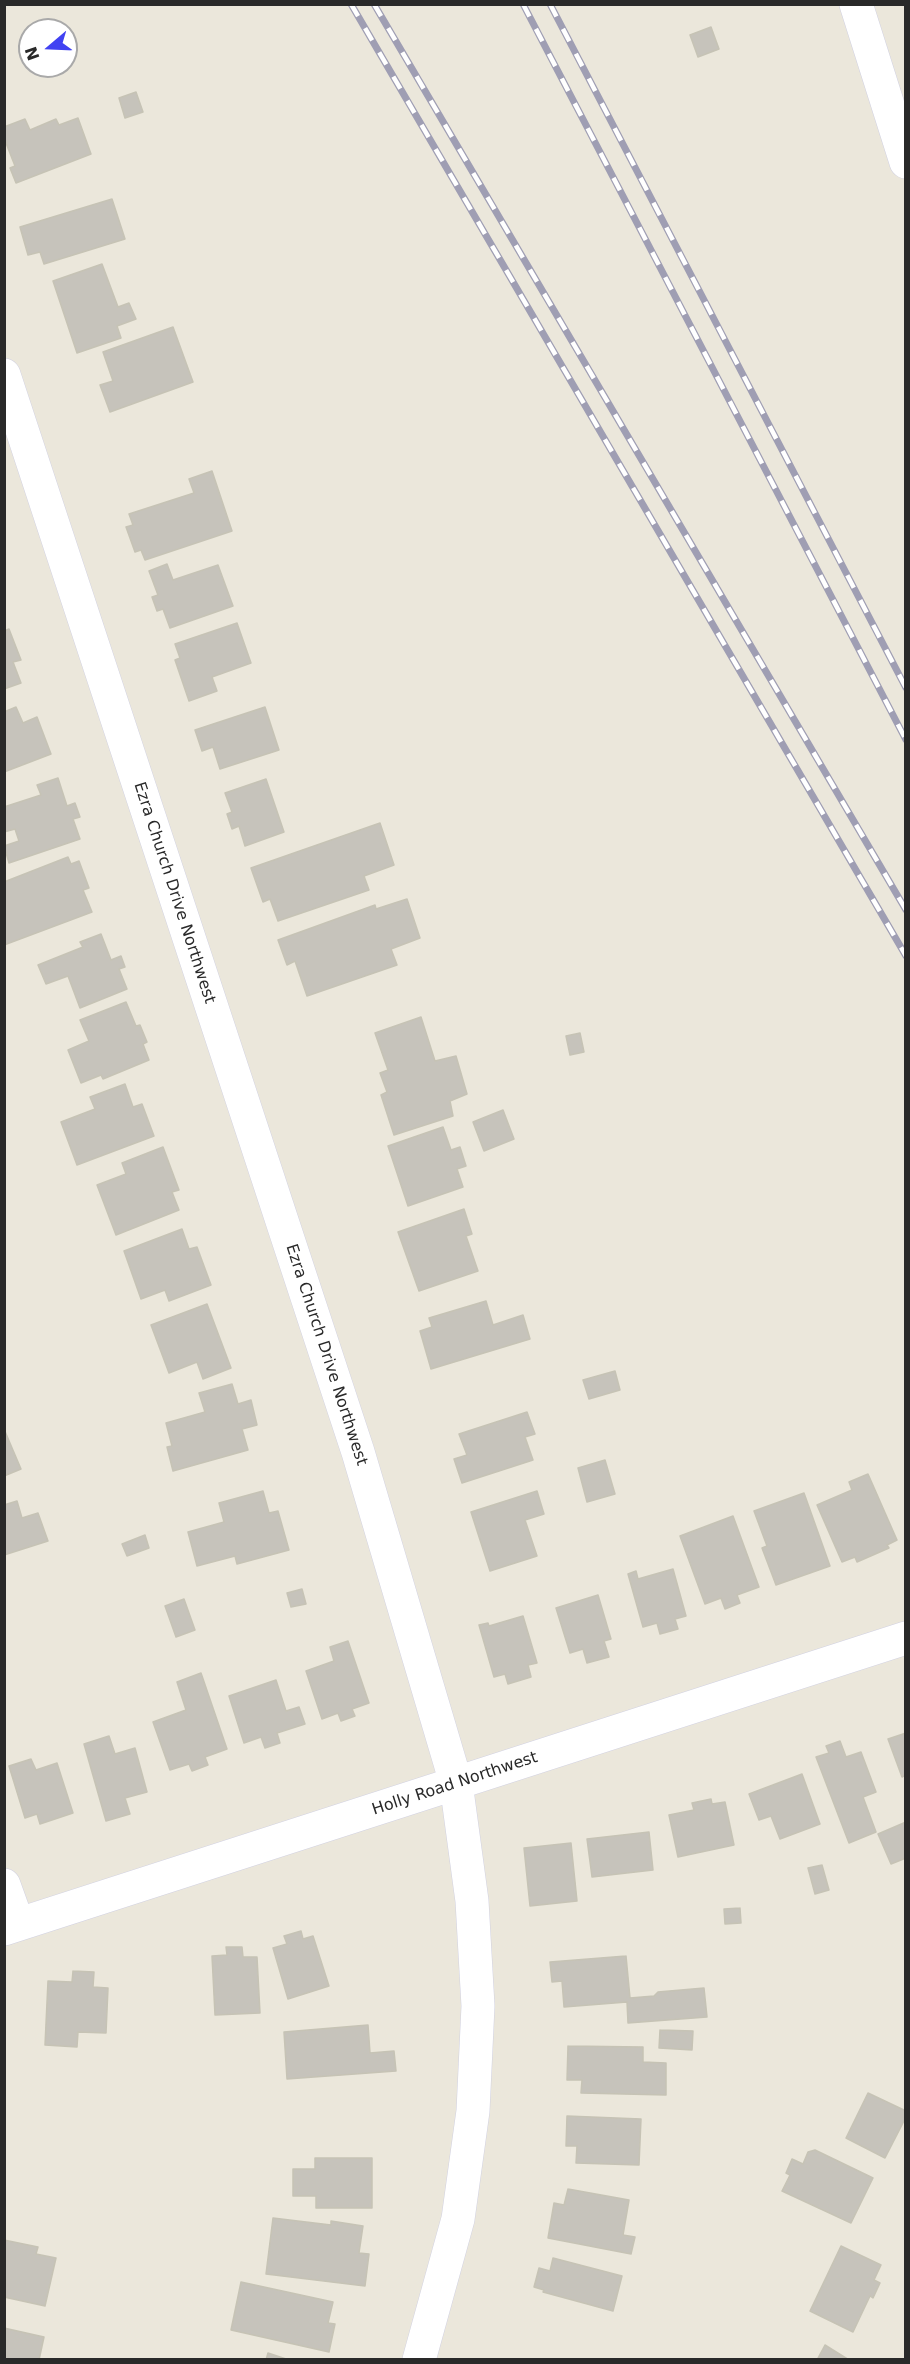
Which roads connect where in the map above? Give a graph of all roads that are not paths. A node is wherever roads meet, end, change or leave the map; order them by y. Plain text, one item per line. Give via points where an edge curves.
1 (856, 4) edge
2 (906, 162) edge
3 (4, 375) edge
4 (906, 1638) edge
5 (456, 1783) junction
6 (4, 1884) edge
7 (11, 1927) edge
8 (419, 2360) edge

1 - 2 street
3 - 5 street, Ezra Church Drive Northwest via 358,1452
4 - 5 street, Holly Road Northwest
5 - 7 street, Holly Road Northwest
5 - 8 street, Ezra Church Drive Northwest via 472,1901 478,2006 473,2111 458,2219
6 - 7 street

